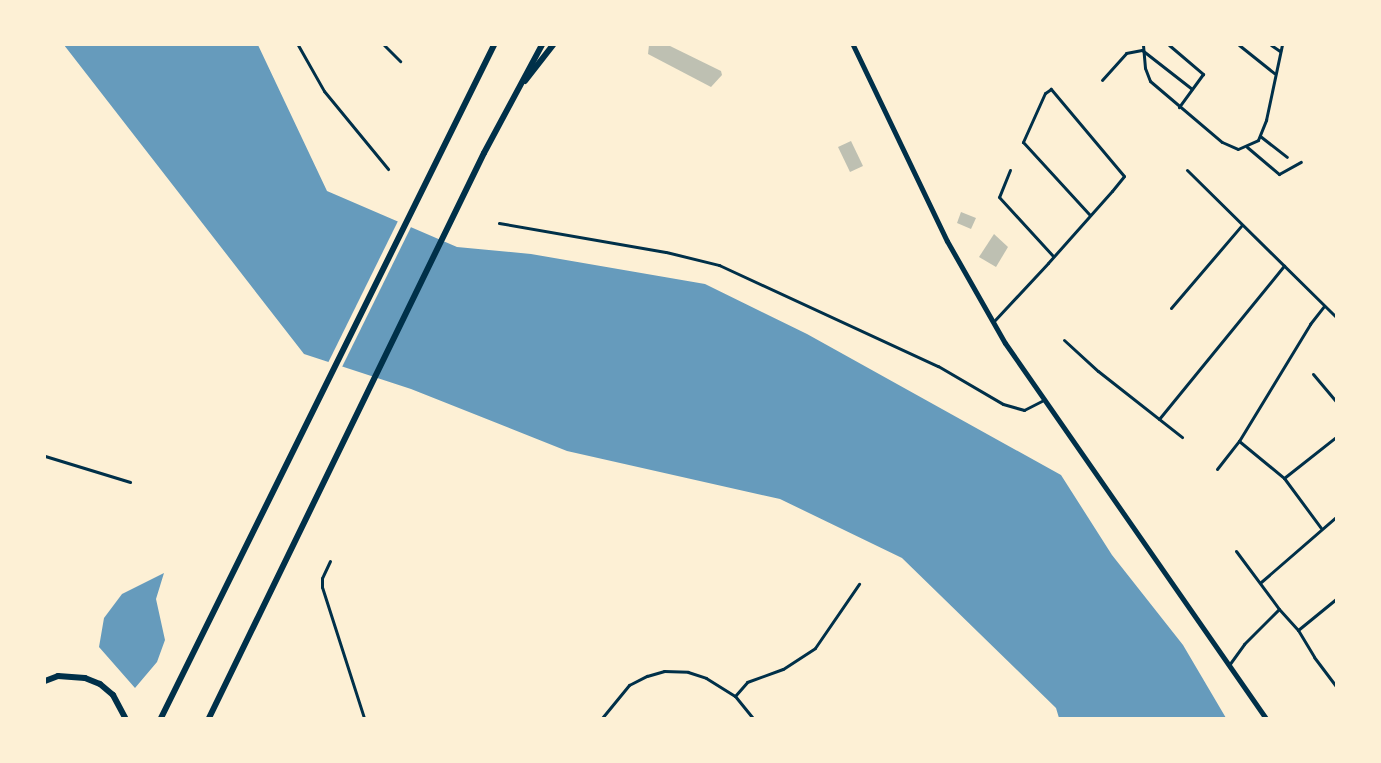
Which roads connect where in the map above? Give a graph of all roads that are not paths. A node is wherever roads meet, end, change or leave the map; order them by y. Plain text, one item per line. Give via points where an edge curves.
1 (298, 45) edge
2 (384, 45) edge
3 (494, 45) edge
4 (542, 45) edge
5 (553, 45) edge
6 (854, 45) edge
7 (1143, 45) edge
8 (1169, 45) edge
9 (1239, 45) edge
10 (1271, 45) edge
11 (1282, 45) edge
12 (1142, 51) junction
13 (1280, 51) junction
14 (400, 61) dead end
15 (1274, 73) junction
16 (1102, 80) dead end
17 (1192, 89) junction
18 (515, 93) junction
19 (1179, 107) junction
20 (1260, 136) junction
21 (1247, 147) junction
22 (1287, 157) dead end
23 (1301, 162) dead end
24 (388, 169) dead end
25 (1010, 170) dead end
26 (1187, 170) dead end
27 (1090, 216) junction
28 (499, 223) dead end
29 (1241, 226) junction
30 (1054, 257) junction
31 (1284, 266) junction
32 (1324, 306) junction
33 (1171, 308) dead end
34 (1336, 317) edge
35 (993, 323) junction
36 (1064, 340) dead end
37 (1313, 374) dead end
38 (1044, 400) junction
39 (1336, 401) edge
40 (1159, 419) junction
41 (1182, 437) dead end
42 (1336, 437) edge
43 (1239, 441) junction
44 (45, 456) edge
45 (1217, 469) dead end
46 (1284, 478) junction
47 (130, 482) dead end
48 (1336, 517) edge
49 (1321, 528) junction
50 (1236, 551) dead end
51 (330, 561) dead end
52 (1261, 582) junction
53 (859, 584) dead end
54 (1336, 599) edge
55 (1279, 609) junction
56 (1298, 630) junction
57 (1229, 665) junction
58 (45, 681) edge
59 (1336, 684) edge
60 (735, 696) junction
61 (125, 718) edge
62 (161, 718) edge
63 (209, 718) edge
64 (364, 718) edge
65 (602, 718) edge
66 (753, 718) edge
67 (1266, 718) edge

1 - 24 street via 324,91
2 - 14 street
3 - 62 highway
4 - 18 highway
5 - 18 highway
6 - 35 main road via 947,241
7 - 12 street
8 - 17 street via 1203,74
9 - 15 street
10 - 13 street
11 - 13 street
12 - 16 street via 1126,53
12 - 17 street
12 - 19 street via 1150,81
13 - 15 street
15 - 20 street
17 - 19 street
18 - 63 highway
19 - 21 street via 1222,142 1238,149
20 - 21 street
20 - 22 street
21 - 23 street via 1279,174
25 - 30 street via 999,197
26 - 29 street
27 - 27 street via 1023,142 1045,93 1051,89 1124,176
27 - 30 street
28 - 38 street via 718,265 938,366 1003,404 1024,410
29 - 31 street
29 - 33 street
30 - 35 street
31 - 32 street
31 - 40 street
32 - 34 street
32 - 43 street
35 - 38 main road
36 - 40 street
37 - 39 street
38 - 57 main road
40 - 41 street
42 - 46 street
43 - 45 street
43 - 46 street
44 - 47 street
46 - 49 street
48 - 49 street
49 - 52 street
50 - 52 street
51 - 64 street via 322,578 326,600
52 - 55 street
53 - 60 street via 815,648 783,669 747,682
54 - 56 street
55 - 56 street
55 - 57 street
56 - 59 street
57 - 67 main road
58 - 61 highway via 58,676 85,678 100,684 113,695
60 - 65 street via 706,678 664,671 629,686
60 - 66 street

